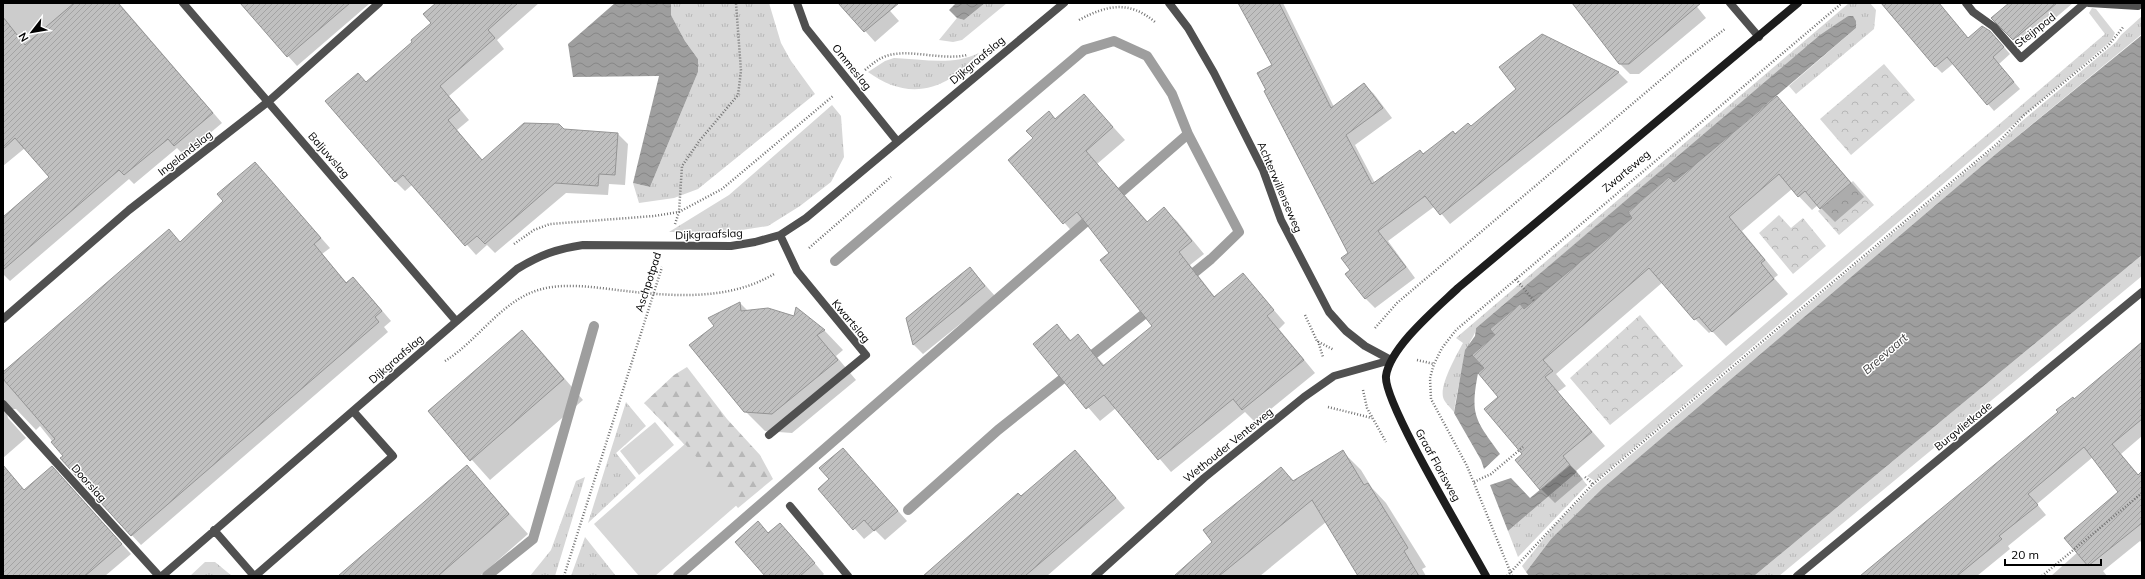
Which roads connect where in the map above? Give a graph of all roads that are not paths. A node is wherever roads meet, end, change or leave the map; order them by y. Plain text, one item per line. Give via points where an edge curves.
1 (183, 3) edge
2 (379, 3) edge
3 (797, 3) edge
4 (1064, 3) edge
5 (1169, 3) edge
6 (1730, 3) edge
7 (1798, 3) edge
8 (1966, 3) edge
9 (2085, 3) edge
10 (2089, 3) edge
11 (2140, 4) edge
12 (1759, 37) junction
13 (269, 102) junction
14 (897, 141) junction
15 (780, 235) junction
16 (2142, 292) edge
17 (3, 319) edge
18 (456, 321) junction
19 (1392, 360) junction
20 (3, 404) edge
21 (353, 410) junction
22 (769, 435) dead end
23 (790, 506) dead end
24 (214, 530) junction
25 (161, 576) edge
26 (254, 576) edge
27 (848, 576) edge
28 (1095, 576) edge
29 (1486, 576) edge
30 (1797, 576) edge

1 - 13 street, Baljuwslag
2 - 13 street, Ingelandslag
3 - 14 street, Ommeslag via 806,28
4 - 14 street, Dijkgraafslag
5 - 19 street, Achterwillenseweg via 1188,28 1217,80 1263,170 1281,220 1329,312 1346,331 1366,346
6 - 12 street
7 - 12 main road, Zwarteweg
8 - 9 street, Steijnpad via 1973,12 1994,27 2021,58
10 - 11 street
12 - 19 main road, Zwarteweg via 1458,288 1421,323
13 - 17 street, Ingelandslag via 129,210
13 - 18 street, Baljuwslag
14 - 15 street, Dijkgraafslag via 806,218
15 - 18 street, Dijkgraafslag via 731,246 583,245 562,248 539,256 517,269
15 - 22 street, Kwartslag via 796,272 866,355
16 - 30 street, Burgvlietkade
18 - 21 street, Dijkgraafslag
19 - 28 street, Wethouder Venteweg via 1334,376 1300,400 1204,478
19 - 29 main road, Graaf Florisweg via 1386,377 1390,399
20 - 25 street, Doorslag
21 - 24 street, Dijkgraafslag
21 - 26 street via 393,456
23 - 27 street
24 - 25 street, Dijkgraafslag
24 - 26 street

